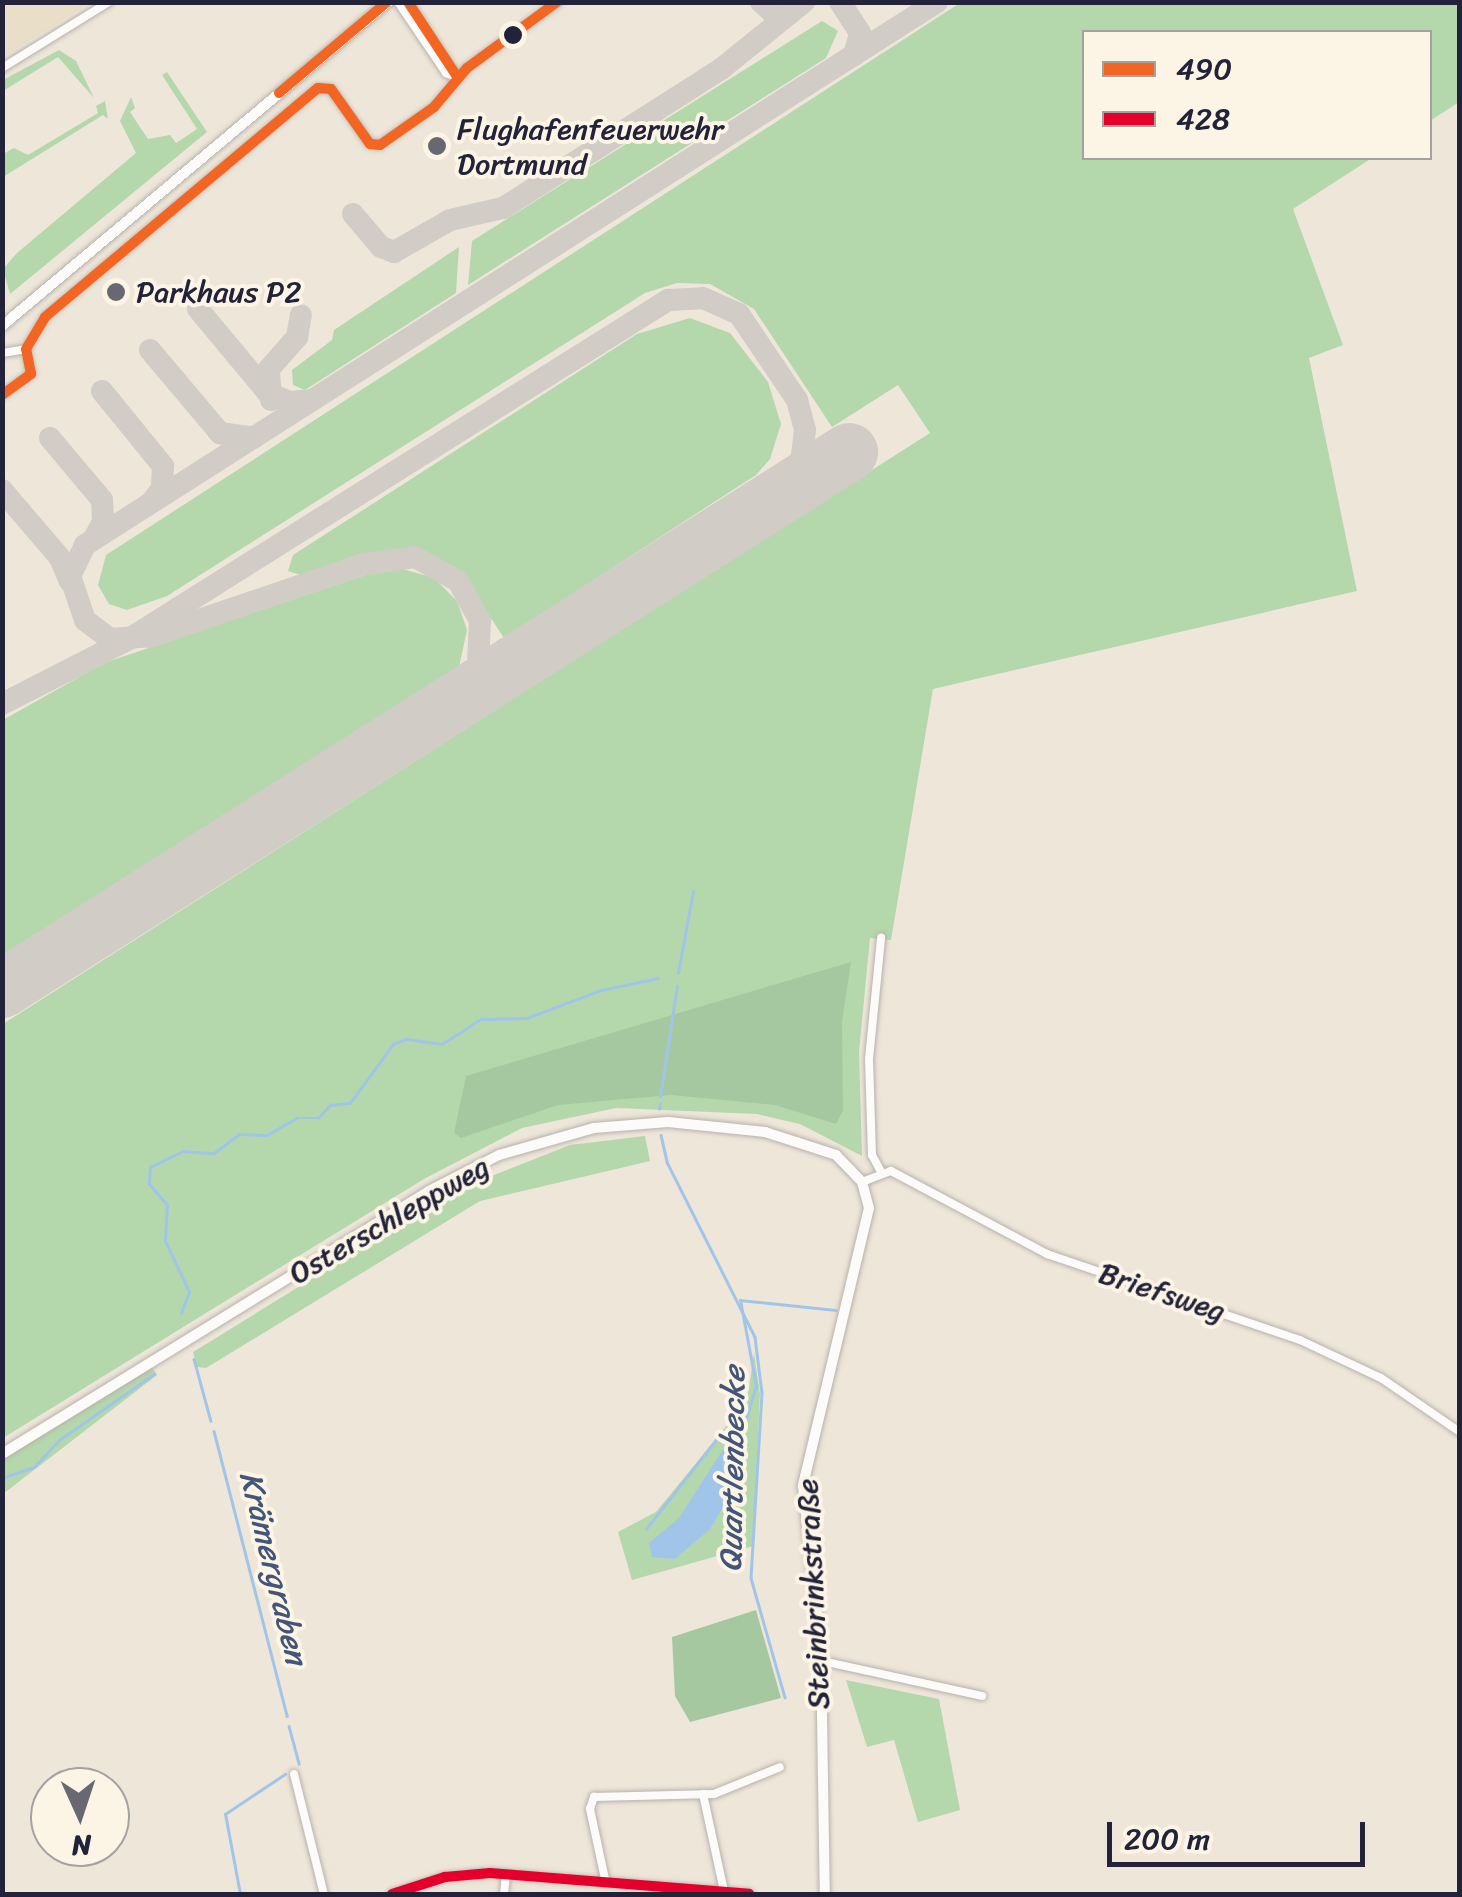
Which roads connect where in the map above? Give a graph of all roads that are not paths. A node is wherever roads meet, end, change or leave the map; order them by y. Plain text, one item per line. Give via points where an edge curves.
1 (109, 2) edge
2 (388, 2) edge
3 (398, 2) edge
4 (408, 2) edge
5 (558, 2) edge
6 (2, 68) edge
7 (458, 78) junction
8 (2, 326) edge
9 (26, 349) junction
10 (2, 353) edge
11 (2, 395) edge
12 (881, 938) dead end
13 (880, 1170) junction
14 (862, 1182) junction
15 (1460, 1432) edge
16 (2, 1454) edge
17 (822, 1662) junction
18 (982, 1696) dead end
19 (780, 1767) dead end
20 (294, 1774) dead end
21 (703, 1794) junction
22 (506, 1874) junction
23 (605, 1880) junction
24 (724, 1891) junction
25 (324, 1894) edge
26 (392, 1894) edge
27 (504, 1894) edge
28 (749, 1894) edge
29 (824, 1894) edge

1 - 6 street
2 - 8 street
3 - 7 street via 446,73
4 - 7 street
5 - 7 street
7 - 9 street via 434,107 380,145 370,144 331,88 318,88 45,317
9 - 10 street
9 - 11 street via 32,372
12 - 13 street via 869,1070 872,1155
13 - 14 street
13 - 15 street, Briefsweg via 1047,1254 1342,1358
14 - 16 street, Osterschleppweg via 824,1149 729,1126 628,1124 533,1144 442,1184
14 - 17 street, Steinbrinkstraße via 866,1238 803,1482
17 - 18 street
17 - 29 street, Steinbrinkstraße
19 - 21 street
20 - 25 street
21 - 23 street via 594,1797 590,1809
21 - 24 street
22 - 23 street
22 - 26 street via 445,1877
22 - 27 street
23 - 24 street
24 - 28 street

